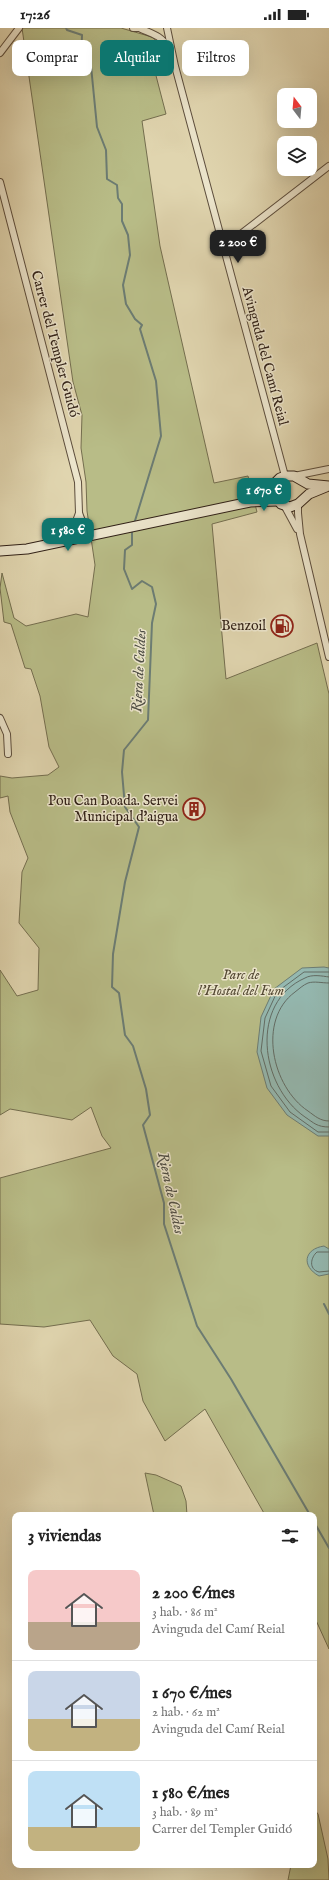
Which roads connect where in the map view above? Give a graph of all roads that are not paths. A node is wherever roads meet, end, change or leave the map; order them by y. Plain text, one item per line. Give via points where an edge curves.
1 (19, 28) edge
2 (133, 28) edge
3 (143, 28) edge
4 (167, 28) edge
5 (164, 40) edge
6 (170, 40) edge
7 (0, 54) edge
8 (174, 60) edge
9 (329, 166) edge
10 (0, 182) edge
11 (224, 247) junction
12 (329, 469) edge
13 (294, 478) junction
14 (275, 485) junction
15 (329, 486) edge
16 (301, 501) junction
17 (250, 502) junction
18 (281, 503) junction
19 (79, 513) junction
20 (74, 526) junction
21 (300, 534) junction
22 (88, 537) junction
23 (76, 539) junction
24 (55, 544) junction
25 (0, 551) edge
26 (326, 635) edge
27 (329, 657) edge
28 (0, 718) edge
29 (8, 754) dead end

1 - 7 street
2 - 3 street, Avinguda del Camí Reial
3 - 5 street, Avinguda del Camí Reial
4 - 6 street, Avinguda del Camí Reial
8 - 11 street, Avinguda del Camí Reial
9 - 11 street
10 - 19 street, Carrer del Templer Guidó via 78,482
11 - 13 street, Avinguda del Camí Reial
12 - 13 street
13 - 14 main road via 280,478
13 - 15 main road via 313,485
13 - 16 main road via 305,489
14 - 17 main road via 263,496
14 - 18 main road via 274,495
15 - 16 main road via 313,492
16 - 18 main road via 290,507
16 - 21 street via 298,513
17 - 18 main road
17 - 22 main road
18 - 21 street
19 - 20 street, Carrer del Templer Guidó
19 - 22 street, Carrer del Templer Guidó
20 - 23 street, Carrer del Templer Guidó
20 - 24 street, Carrer del Templer Guidó
21 - 26 street
22 - 23 main road
23 - 24 main road
24 - 25 main road
26 - 27 street
28 - 29 street via 7,734

